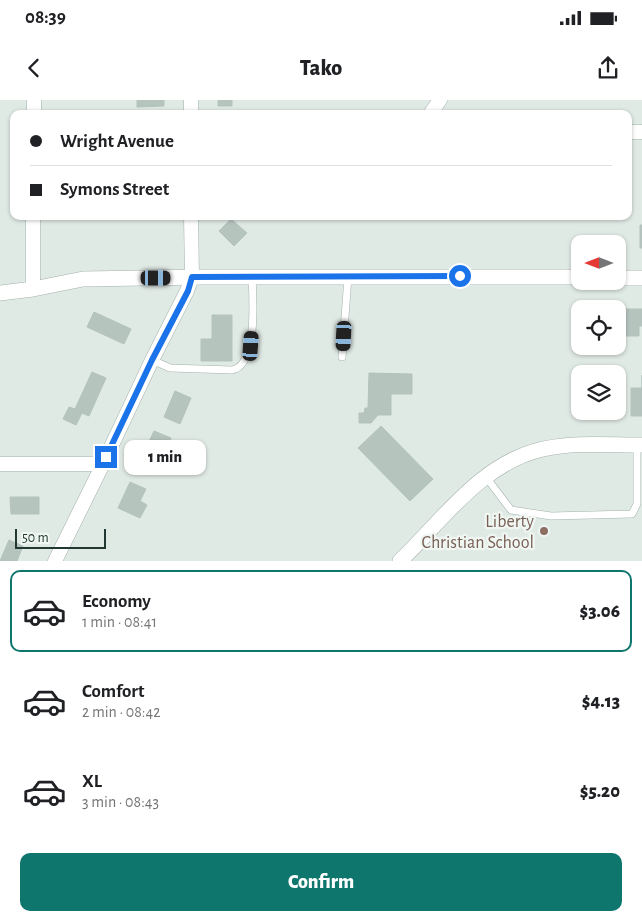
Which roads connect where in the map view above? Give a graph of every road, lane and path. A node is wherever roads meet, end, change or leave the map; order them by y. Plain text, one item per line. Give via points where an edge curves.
1 (33, 220) edge
2 (191, 220) edge
3 (192, 277) junction
4 (252, 277) junction
5 (571, 277) edge
6 (348, 278) junction
7 (626, 278) edge
8 (642, 278) edge
9 (33, 289) junction
10 (0, 293) edge
11 (342, 357) dead end
12 (152, 360) junction
13 (639, 445) edge
14 (0, 464) edge
15 (103, 464) junction
16 (486, 476) junction
17 (55, 561) edge
18 (400, 561) edge

1 - 9 street
2 - 3 street
3 - 4 street
3 - 9 street via 83,279
3 - 12 street
4 - 6 street
4 - 12 lane via 251,346 242,366 232,370 170,368
5 - 6 street
6 - 11 lane
7 - 8 street
9 - 10 street
12 - 15 street
13 - 16 street via 571,445 543,449 527,453
13 - 16 lane via 637,504 632,514 551,516 511,510
14 - 15 street
15 - 17 street
16 - 18 street

